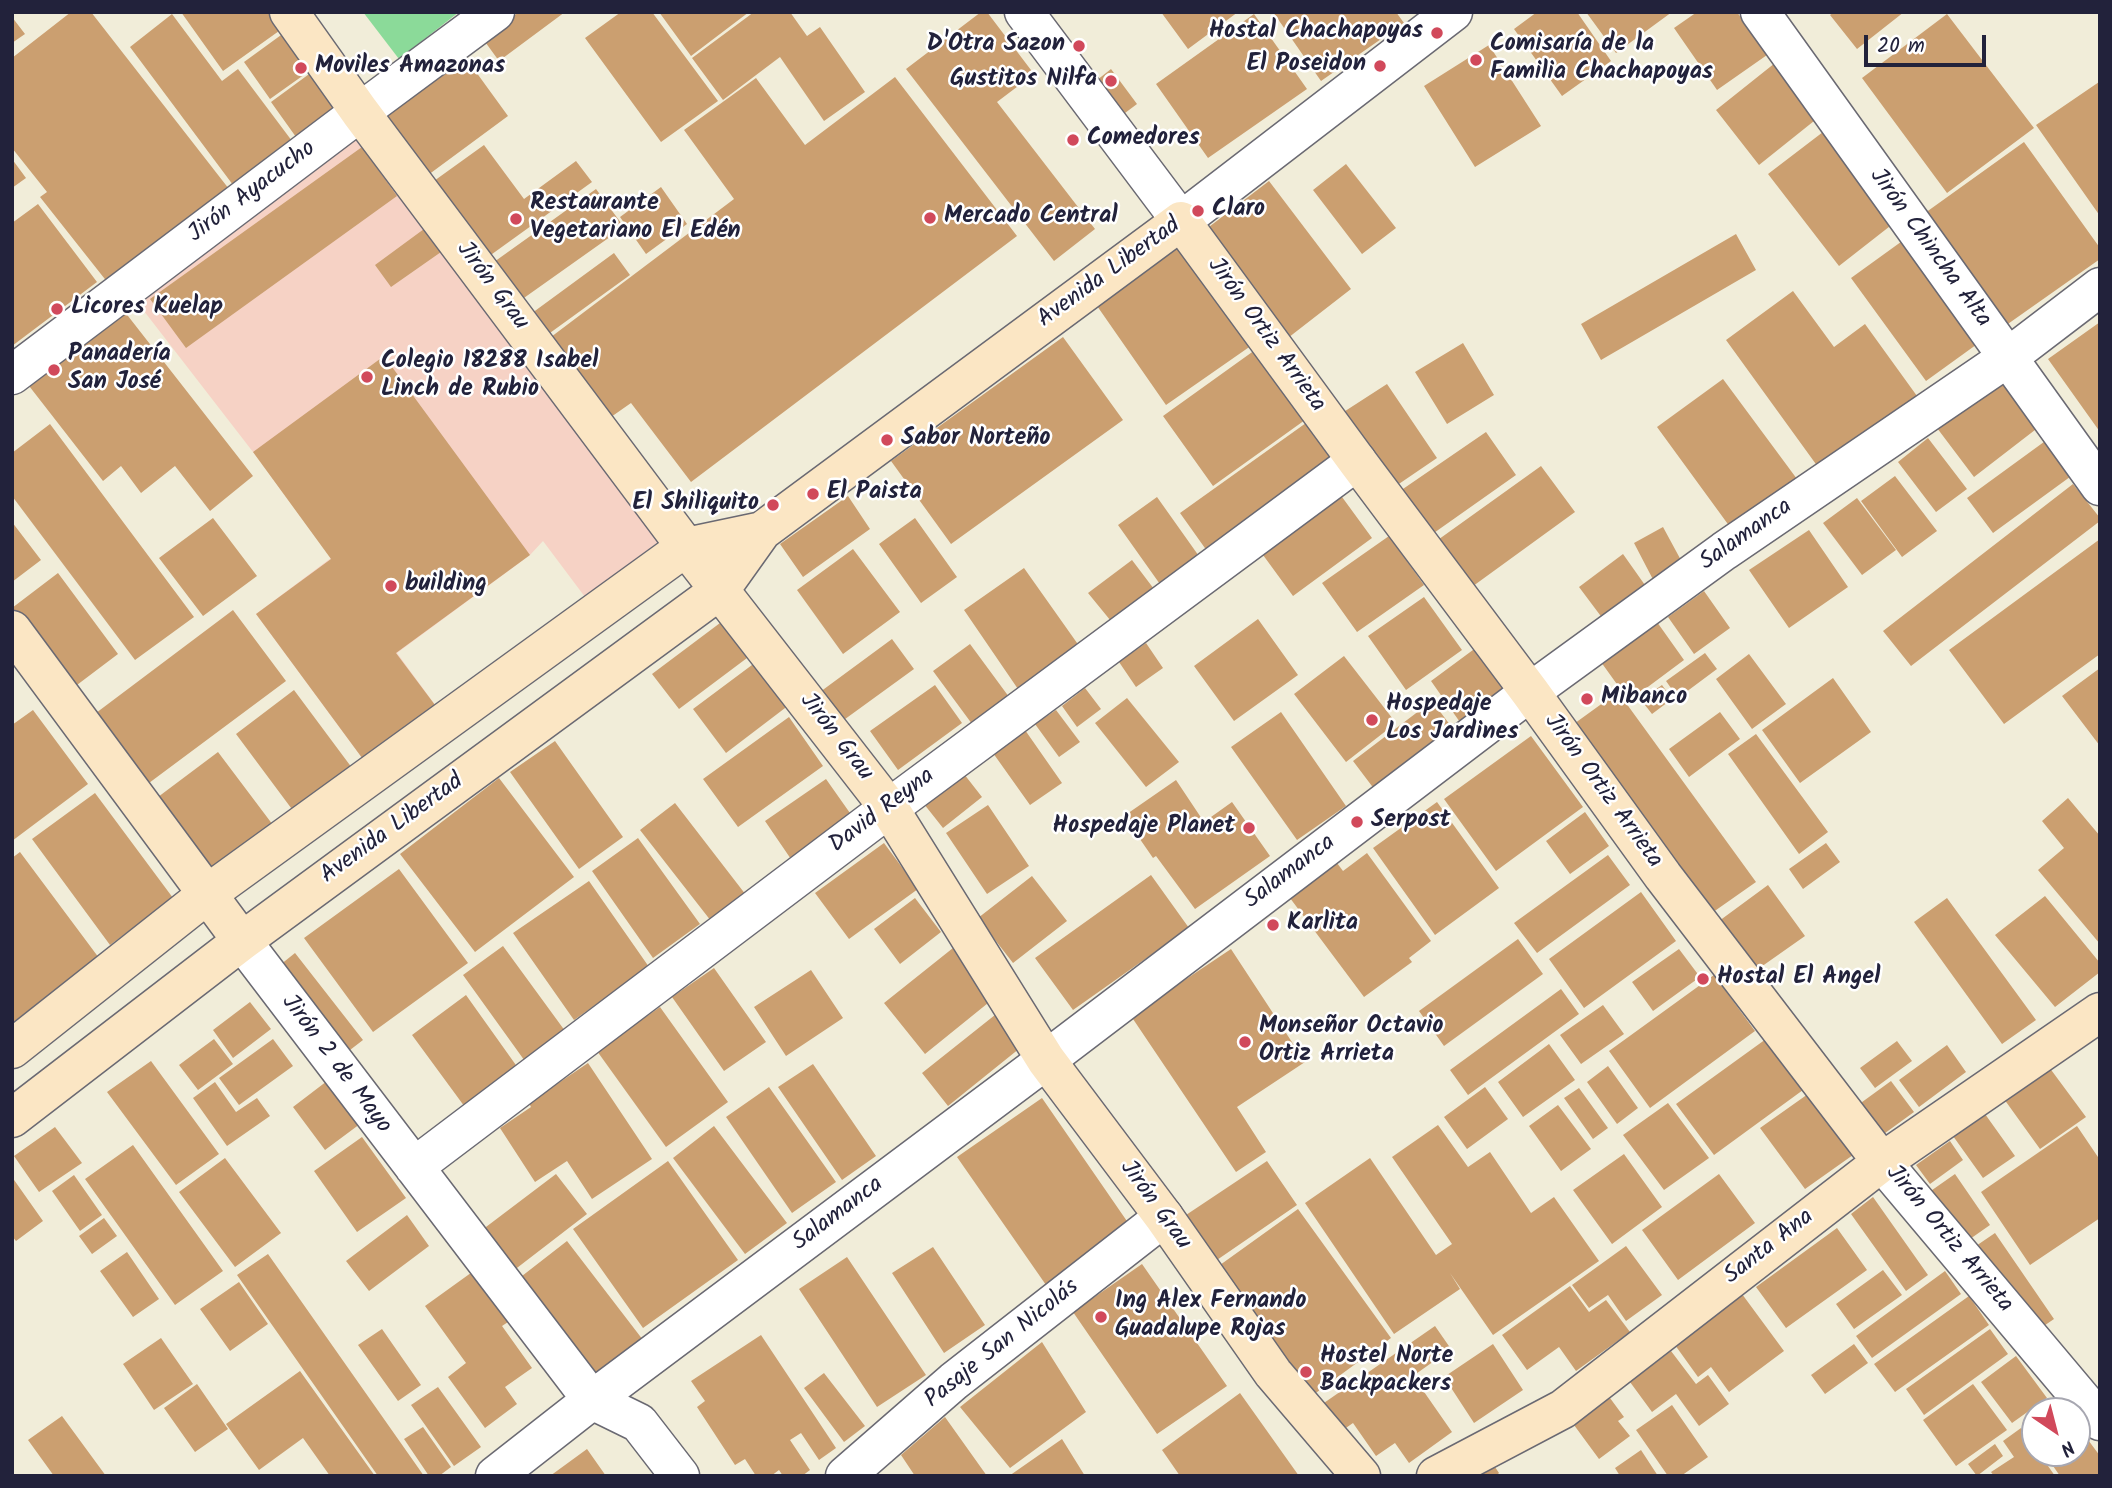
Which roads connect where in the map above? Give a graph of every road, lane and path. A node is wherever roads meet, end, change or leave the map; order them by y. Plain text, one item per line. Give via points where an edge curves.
1 (289, 12) edge
2 (495, 12) edge
3 (1024, 12) edge
4 (1453, 12) edge
5 (1760, 12) edge
6 (360, 112) junction
7 (1181, 221) junction
8 (2100, 287) edge
9 (2007, 358) junction
10 (12, 375) edge
11 (1357, 461) junction
12 (2100, 486) edge
13 (762, 531) junction
14 (687, 547) junction
15 (720, 590) junction
16 (12, 630) edge
17 (1530, 692) junction
18 (889, 807) junction
19 (208, 895) junction
20 (242, 941) junction
21 (2100, 1012) edge
22 (12, 1049) edge
23 (1046, 1060) junction
24 (12, 1118) edge
25 (1882, 1161) junction
26 (414, 1167) junction
27 (1164, 1217) junction
28 (592, 1400) junction
29 (2100, 1420) edge
30 (495, 1476) edge
31 (680, 1476) edge
32 (845, 1476) edge
33 (1362, 1476) edge
34 (1436, 1476) edge

1 - 6 main road, Jirón Grau
2 - 6 street, Jirón Ayacucho
3 - 7 street, Jirón Ortiz Arrieta
4 - 7 street, Avenida Libertad
5 - 9 street, Jirón Chincha Alta
6 - 10 street, Jirón Ayacucho
6 - 14 main road, Jirón Grau
7 - 11 main road, Jirón Ortiz Arrieta
7 - 13 main road, Avenida Libertad
8 - 9 street, Salamanca
9 - 12 street, Jirón Chincha Alta
9 - 17 street, Salamanca via 1724,551
11 - 17 main road, Jirón Ortiz Arrieta
11 - 18 street, David Reyna
13 - 14 main road, Avenida Libertad
13 - 15 main road, Avenida Libertad
14 - 15 main road, Jirón Grau
14 - 19 main road, Avenida Libertad
15 - 18 main road, Jirón Grau
15 - 20 main road, Avenida Libertad
16 - 19 main road, Jirón 2 de Mayo
17 - 23 street, Salamanca
17 - 25 main road, Jirón Ortiz Arrieta via 1663,876
18 - 23 main road, Jirón Grau
18 - 26 street, David Reyna
19 - 20 main road, Jirón 2 de Mayo
19 - 22 main road, Avenida Libertad
20 - 24 main road, Avenida Libertad
20 - 26 street, Jirón 2 de Mayo
21 - 25 main road, Santa Ana
23 - 27 main road, Jirón Grau
23 - 28 street, Salamanca
25 - 29 street, Jirón Ortiz Arrieta
25 - 34 main road, Santa Ana via 1563,1409
26 - 28 street, Jirón 2 de Mayo
27 - 32 street, Pasaje San Nicolás via 954,1381
27 - 33 main road, Jirón Grau via 1273,1373
28 - 30 street, Salamanca
28 - 31 street, Jirón 2 de Mayo via 639,1423

